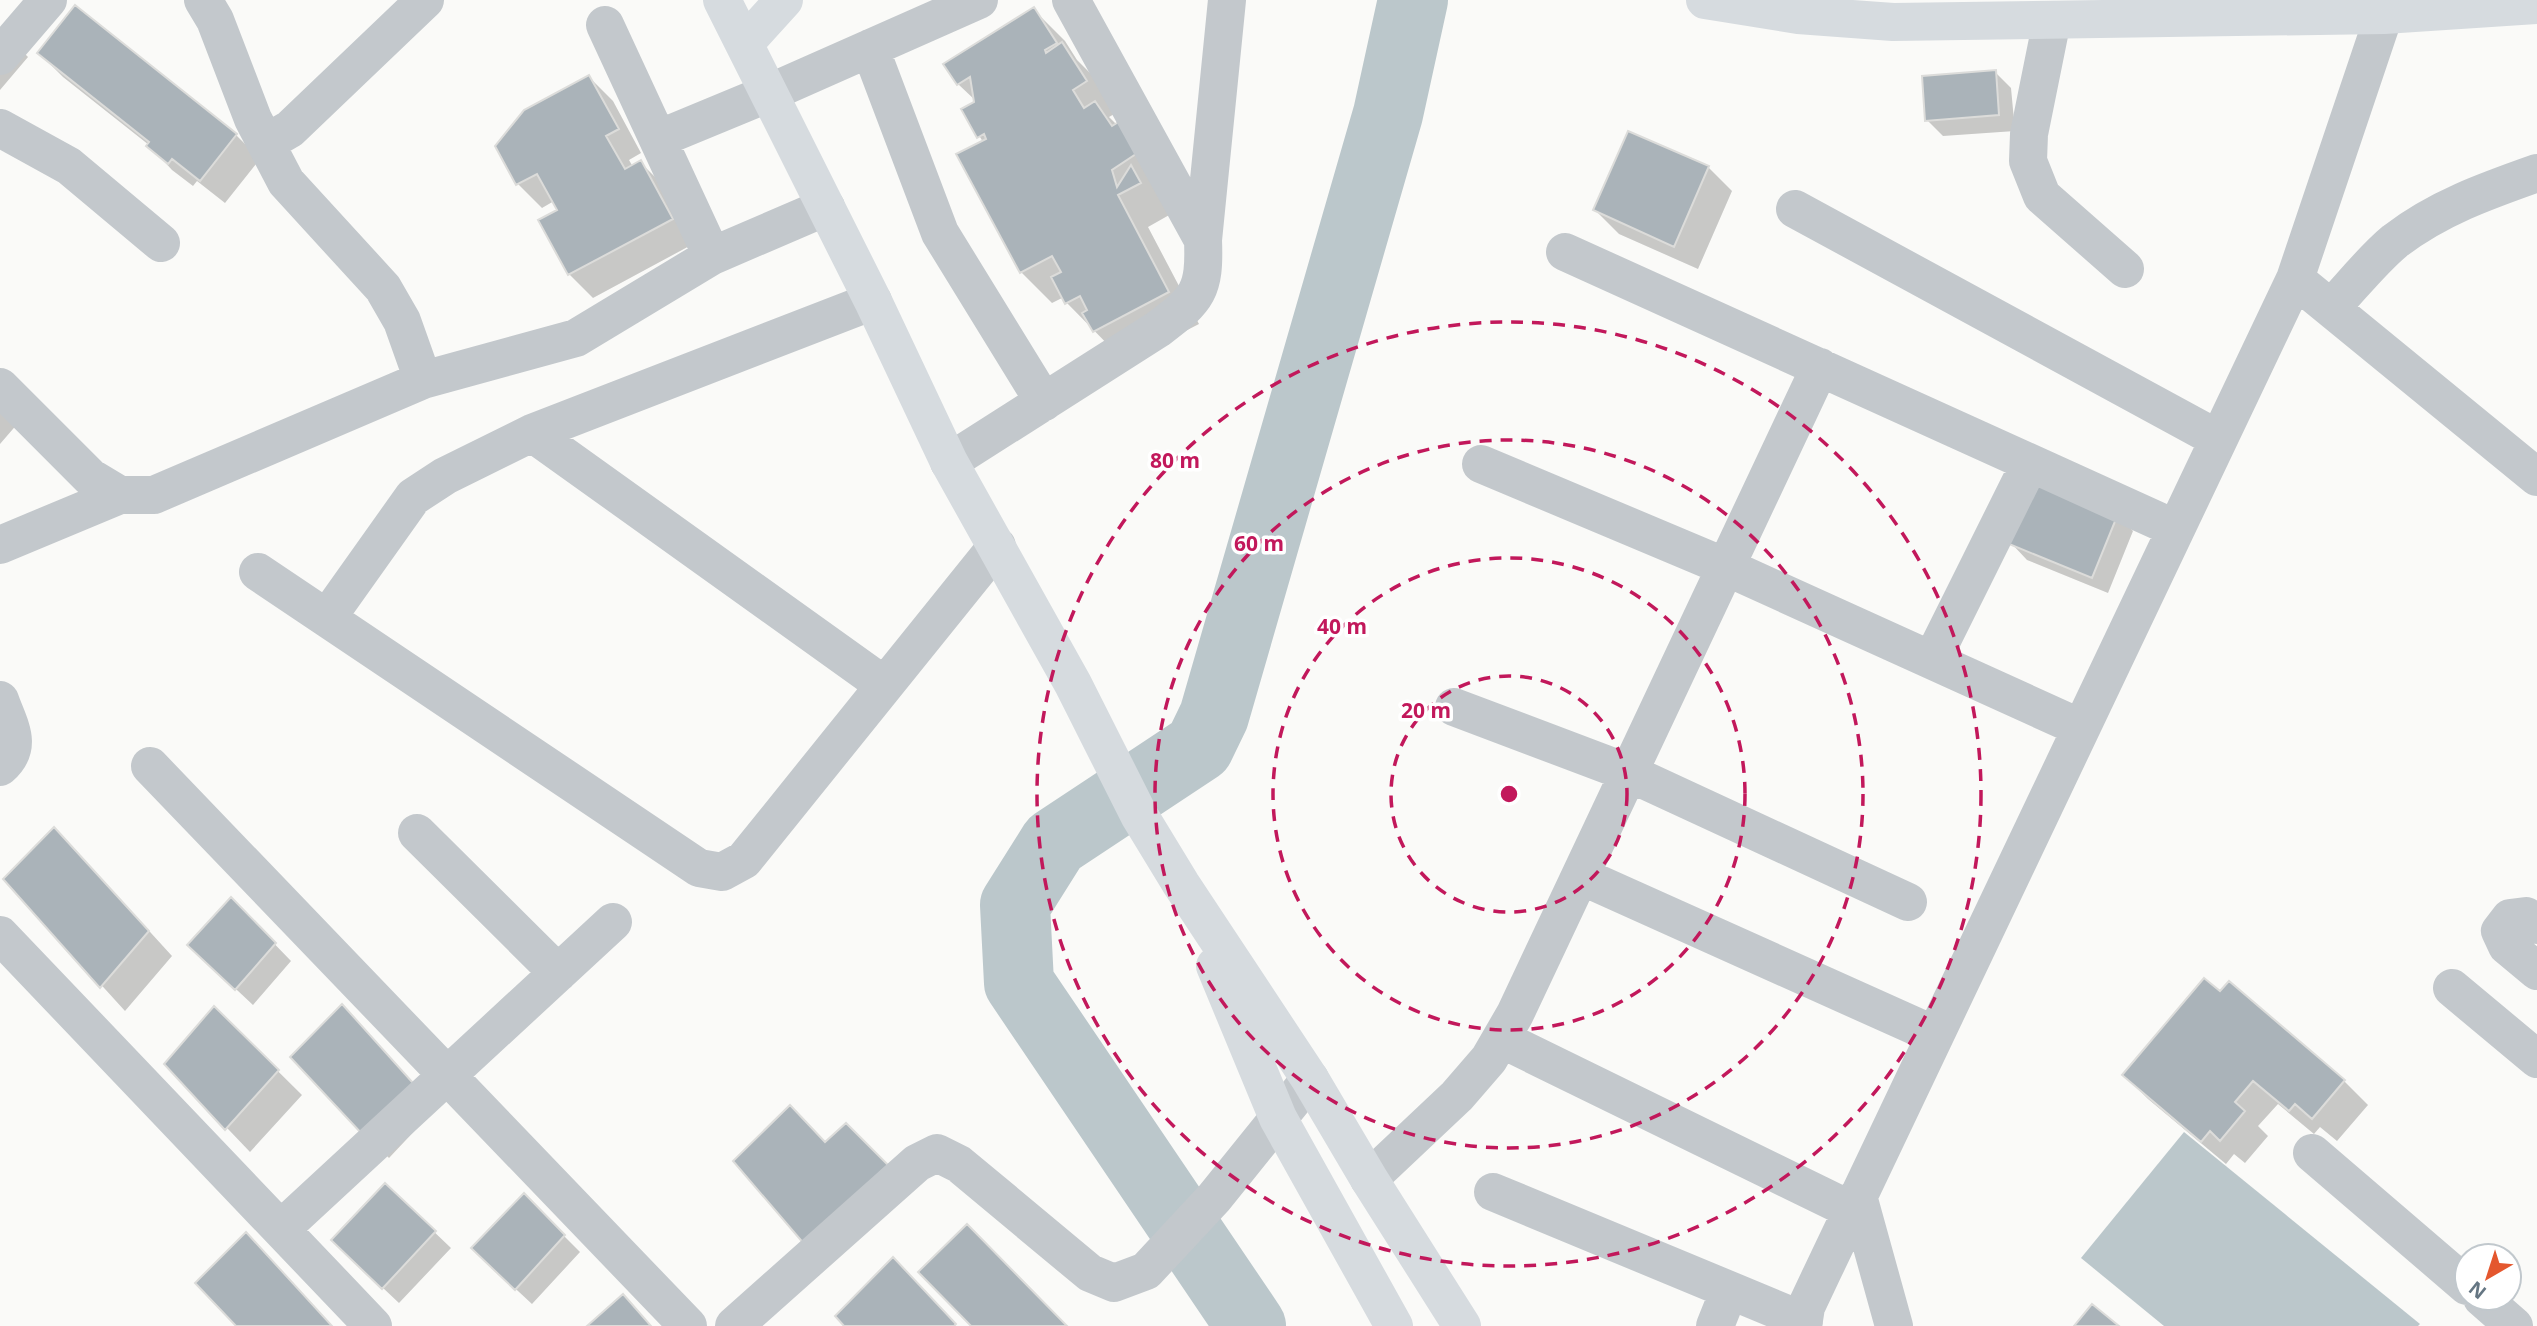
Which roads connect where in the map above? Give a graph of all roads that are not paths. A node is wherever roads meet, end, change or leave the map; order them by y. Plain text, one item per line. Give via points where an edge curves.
1 (48, 0) edge
2 (203, 0) edge
3 (425, 0) edge
4 (722, 0) edge
5 (785, 0) edge
6 (979, 0) edge
7 (1071, 0) edge
8 (1227, 0) edge
9 (1705, 0) edge
10 (2537, 5) edge
11 (2207, 9) edge
12 (2384, 15) junction
13 (2052, 20) junction
14 (605, 25) dead end
15 (744, 44) junction
16 (870, 48) junction
17 (0, 56) edge
18 (769, 93) junction
19 (0, 128) edge
20 (658, 139) junction
21 (266, 143) junction
22 (2537, 173) edge
23 (825, 206) junction
24 (1796, 209) dead end
25 (1203, 240) junction
26 (161, 243) dead end
27 (1565, 252) dead end
28 (712, 256) junction
29 (2125, 269) dead end
30 (2295, 279) junction
31 (873, 301) junction
32 (2331, 308) junction
33 (1820, 368) junction
34 (423, 380) junction
35 (0, 387) edge
36 (1044, 402) junction
37 (532, 433) junction
38 (2218, 439) junction
39 (949, 462) junction
40 (2030, 463) junction
41 (1481, 464) dead end
42 (2537, 477) edge
43 (120, 495) junction
44 (2176, 529) junction
45 (0, 545) edge
46 (997, 546) junction
47 (1726, 567) junction
48 (258, 572) dead end
49 (327, 618) junction
50 (1932, 660) junction
51 (884, 685) junction
52 (0, 700) edge
53 (1454, 707) dead end
54 (2081, 728) junction
55 (0, 766) edge
56 (150, 766) dead end
57 (1629, 773) junction
58 (416, 832) dead end
59 (1581, 876) junction
60 (1181, 884) junction
61 (1908, 902) dead end
62 (613, 922) dead end
63 (2537, 925) edge
64 (0, 935) edge
65 (2537, 971) edge
66 (558, 973) junction
67 (2452, 988) dead end
68 (1935, 1035) junction
69 (1501, 1039) junction
70 (2537, 1059) edge
71 (447, 1076) junction
72 (1310, 1079) junction
73 (1278, 1118) junction
74 (2312, 1153) dead end
75 (1369, 1179) junction
76 (1493, 1192) dead end
77 (1855, 1203) junction
78 (281, 1229) junction
79 (2453, 1274) edge
80 (1729, 1291) junction
81 (2498, 1312) edge
82 (1804, 1324) edge
83 (373, 1326) edge
84 (688, 1326) edge
85 (734, 1326) edge
86 (1394, 1326) edge
87 (1462, 1326) edge
88 (1715, 1326) edge
89 (1894, 1326) edge
90 (2514, 1326) edge

1 - 17 street
2 - 21 street
3 - 21 street via 290,129
4 - 15 main road
5 - 15 main road
6 - 16 street
7 - 25 street
8 - 25 street
9 - 13 main road via 1798,15 1893,22
10 - 12 main road
11 - 12 main road
11 - 13 main road
12 - 30 street
13 - 29 street via 2029,134 2028,161 2042,196
14 - 20 street
15 - 18 main road
16 - 18 street
16 - 36 street via 940,233
18 - 20 street
18 - 23 main road
19 - 26 street via 69,166
20 - 28 street
21 - 34 street via 286,181 383,288 402,321
22 - 32 street via 2466,198 2428,218 2393,243
23 - 28 street
23 - 31 main road
24 - 38 street
25 - 36 street via 1199,292 1181,311
27 - 33 street
28 - 34 street via 576,338
30 - 32 street
30 - 38 street
31 - 37 street
31 - 39 main road
32 - 42 street
33 - 40 street
33 - 47 street
34 - 43 street via 154,495
35 - 43 street via 90,477
36 - 39 street
37 - 49 street via 413,497
37 - 51 street
38 - 44 street
39 - 46 main road
40 - 44 street
40 - 50 street
41 - 47 street
43 - 45 street
44 - 54 street
46 - 51 street
46 - 60 main road via 1139,815
47 - 50 street
47 - 57 street
48 - 49 street
49 - 51 street via 699,868 722,872 744,860
50 - 54 street
52 - 55 street via 14,743 12,754
53 - 57 street
54 - 68 street
56 - 71 street
57 - 59 street
57 - 61 street
58 - 66 street
59 - 68 street
59 - 69 street
60 - 72 main road
60 - 73 main road
62 - 66 street
63 - 65 street via 2526,916 2510,918 2500,931 2507,946
64 - 78 street
66 - 71 street
67 - 70 street
68 - 77 street
69 - 75 street via 1457,1096
69 - 77 street
71 - 78 street
71 - 84 street
72 - 73 street
72 - 75 main road
73 - 85 street via 1214,1198 1146,1271 1114,1283 1090,1273 959,1164 937,1153 916,1163
73 - 86 main road
74 - 79 street
75 - 87 main road
76 - 80 street
77 - 82 street via 1806,1307
77 - 89 street
78 - 83 street
80 - 82 street
80 - 88 street
81 - 90 street

